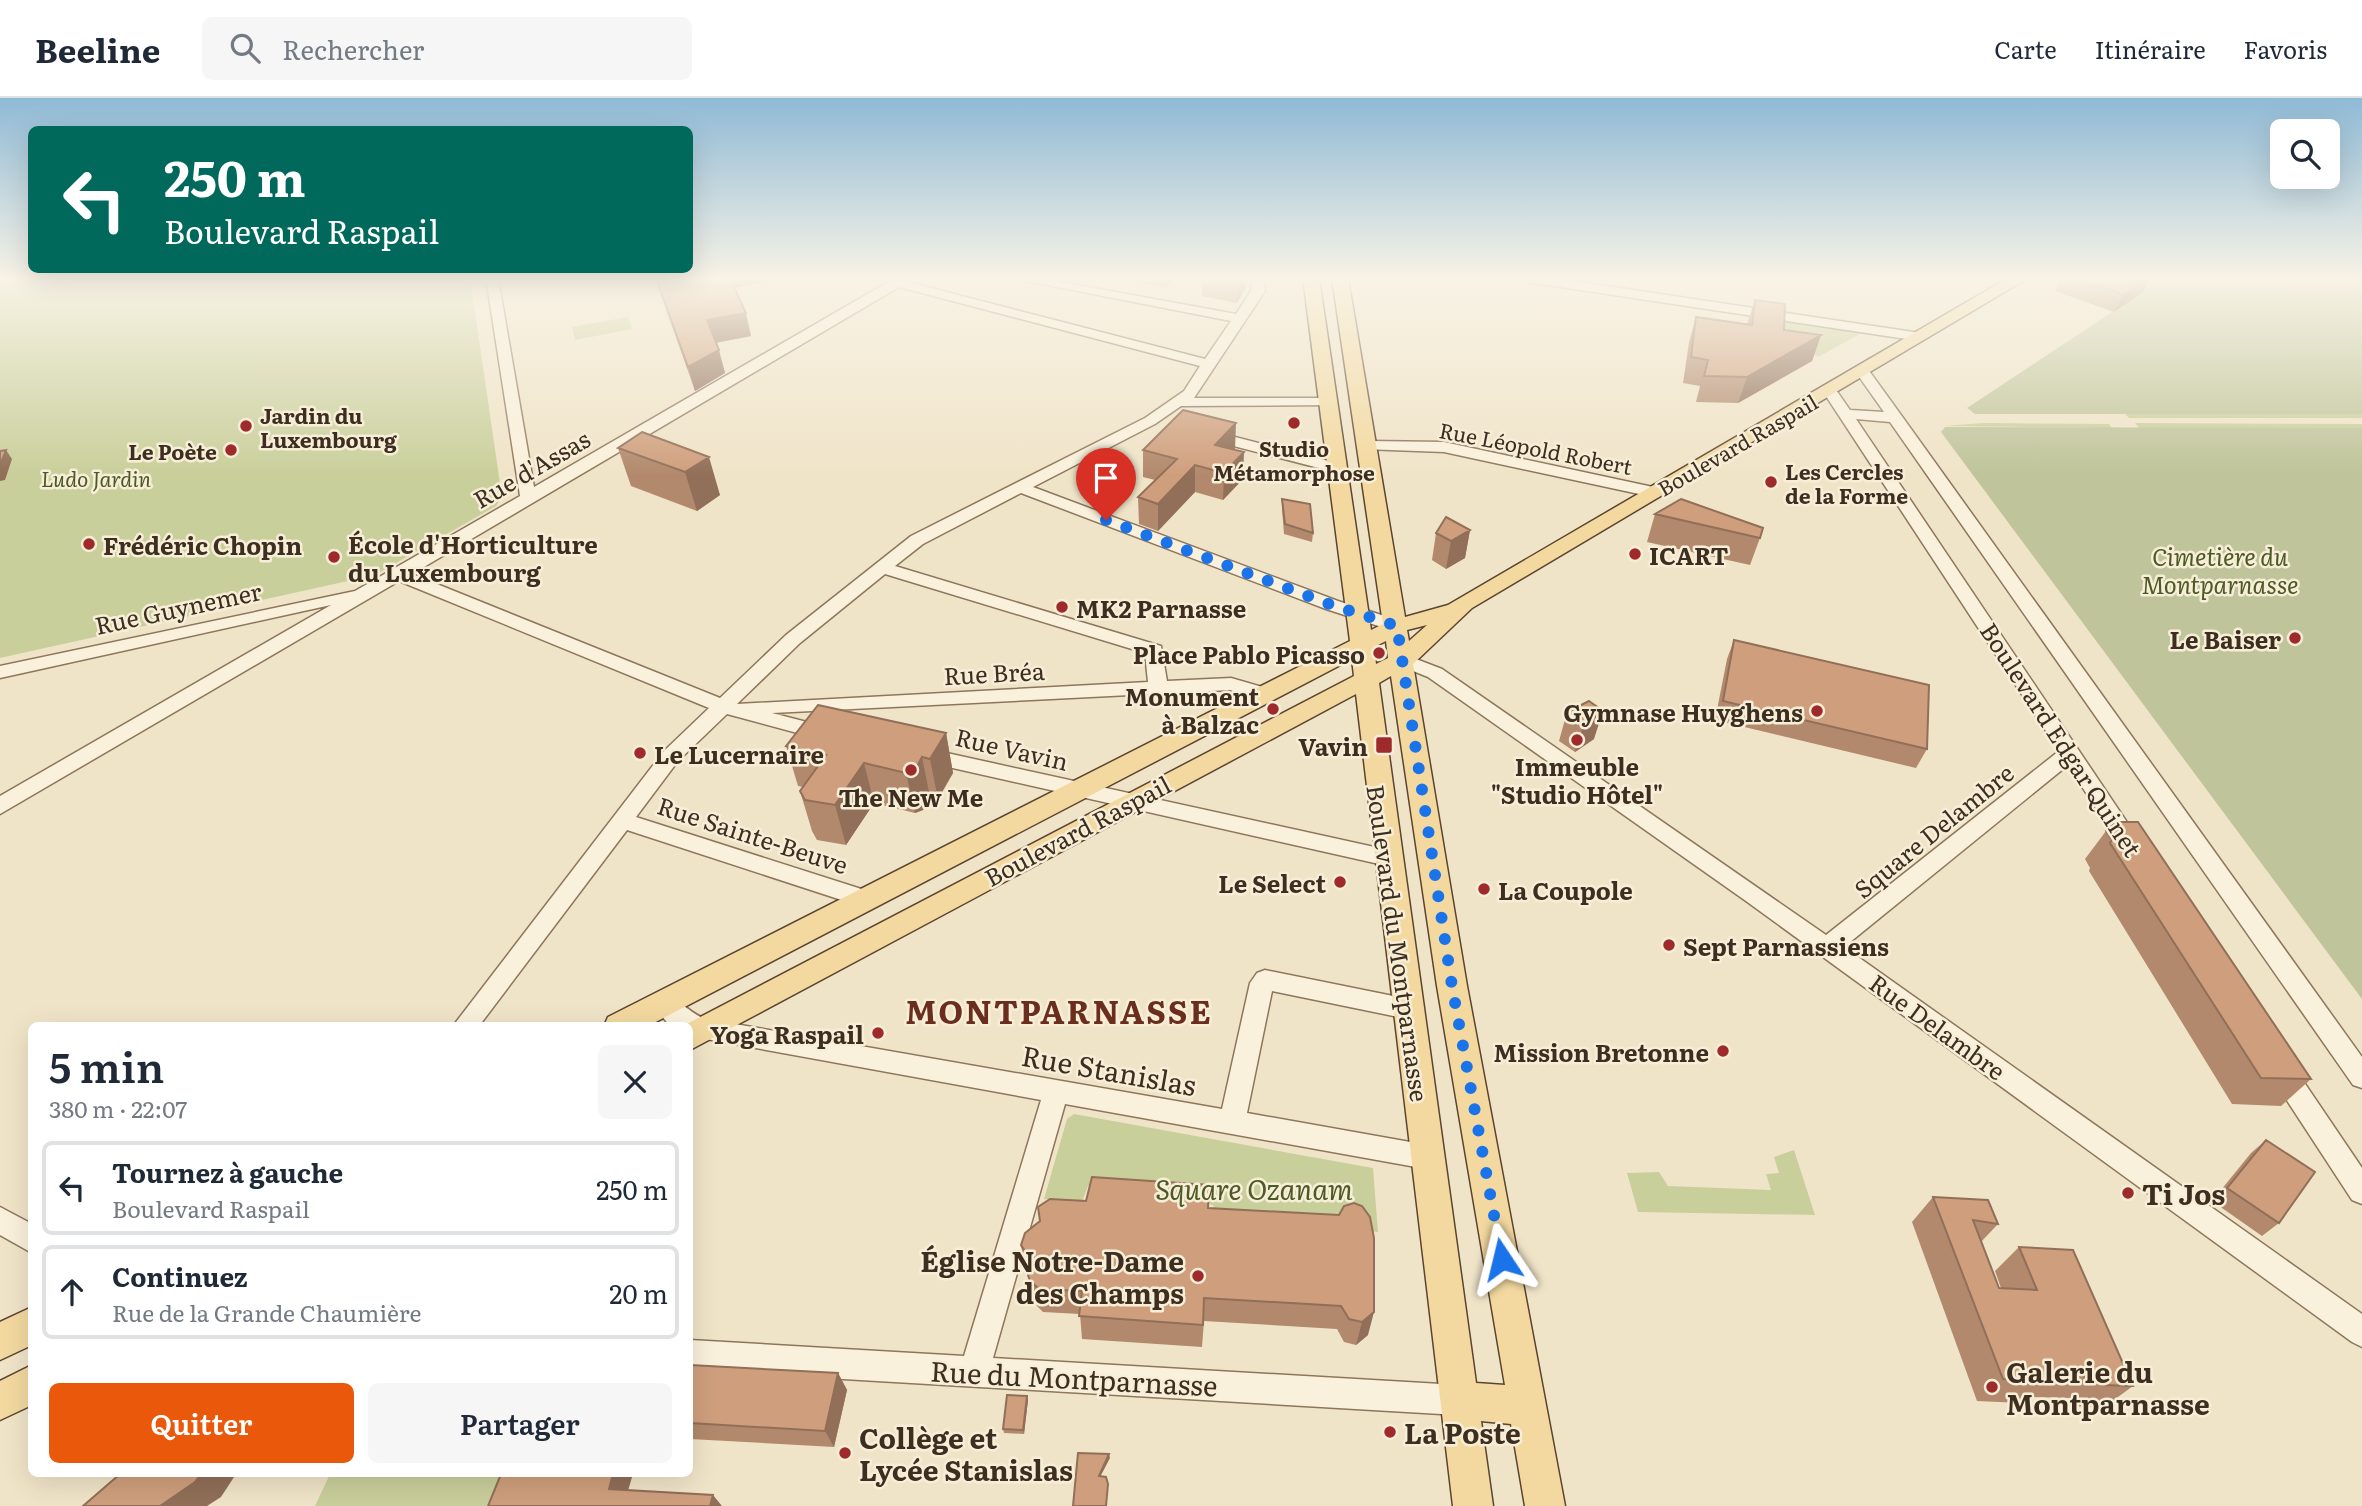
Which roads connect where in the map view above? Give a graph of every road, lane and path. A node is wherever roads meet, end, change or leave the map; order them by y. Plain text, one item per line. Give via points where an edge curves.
1 (503, 344) edge
2 (790, 344) edge
3 (1133, 344) edge
4 (1222, 344) edge
5 (1320, 344) edge
6 (1351, 344) edge
7 (1909, 344) edge
8 (1208, 364) junction
9 (1862, 371) junction
10 (1829, 390) junction
11 (1179, 402) junction
12 (1328, 402) junction
13 (1851, 420) junction
14 (1150, 421) junction
15 (1899, 423) junction
16 (1368, 446) junction
17 (1338, 468) junction
18 (1019, 487) junction
19 (1653, 492) junction
20 (528, 497) junction
21 (883, 568) junction
22 (397, 574) junction
23 (366, 592) junction
24 (1454, 611) junction
25 (1356, 614) junction
26 (1397, 626) junction
27 (1360, 646) junction
28 (1403, 660) junction
29 (0, 672) edge
30 (1364, 681) junction
31 (1158, 688) junction
32 (1266, 695) junction
33 (723, 706) junction
34 (850, 739) edge
35 (904, 750) edge
36 (2070, 753) junction
37 (1082, 790) junction
38 (5, 797) edge
39 (1133, 800) junction
40 (621, 820) junction
41 (1388, 858) junction
42 (2148, 870) edge
43 (869, 900) junction
44 (1827, 947) junction
45 (663, 1003) junction
46 (1408, 1009) junction
47 (468, 1022) edge
48 (627, 1022) edge
49 (683, 1022) edge
50 (698, 1033) edge
51 (2271, 1054) edge
52 (2362, 1077) edge
53 (1056, 1092) junction
54 (1232, 1122) junction
55 (1427, 1157) junction
56 (2362, 1191) edge
57 (0, 1220) edge
58 (28, 1238) edge
59 (28, 1327) edge
60 (2362, 1332) edge
61 (0, 1342) edge
62 (693, 1355) edge
63 (974, 1372) junction
64 (28, 1386) edge
65 (1458, 1400) junction
66 (0, 1401) edge
67 (1528, 1406) junction
68 (1474, 1506) edge
69 (1545, 1506) edge

1 - 20 street
2 - 20 street, Rue d'Assas
3 - 8 street
4 - 8 street
5 - 12 main road, Boulevard du Montparnasse
6 - 16 main road, Boulevard du Montparnasse
7 - 9 main road, Boulevard Raspail
8 - 11 street
9 - 10 main road, Boulevard Raspail
9 - 15 street, Boulevard Edgar Quinet
10 - 13 street, Boulevard Edgar Quinet
10 - 19 main road, Boulevard Raspail
11 - 12 street
11 - 14 street
12 - 17 main road, Boulevard du Montparnasse
13 - 15 street
13 - 36 street, Boulevard Edgar Quinet
14 - 17 street
14 - 18 street
15 - 52 street, Boulevard Edgar Quinet
16 - 19 street, Rue Léopold Robert via 1444,447
16 - 26 main road, Boulevard du Montparnasse
17 - 25 main road, Boulevard du Montparnasse
18 - 21 street via 917,540
18 - 25 street
19 - 24 main road, Boulevard Raspail
20 - 22 street, Rue d'Assas
21 - 31 street via 1154,650
21 - 33 street via 793,639
22 - 23 street, Rue d'Assas
22 - 33 street
23 - 29 street, Rue Guynemer
23 - 38 street, Rue d'Assas
24 - 26 main road, Boulevard Raspail
24 - 28 main road, Boulevard Raspail
25 - 26 street
25 - 27 main road, Boulevard du Montparnasse
26 - 27 main road, Boulevard Raspail
26 - 28 main road, Boulevard du Montparnasse
27 - 30 main road, Boulevard du Montparnasse
27 - 32 main road, Boulevard Raspail
28 - 30 main road, Boulevard Raspail
28 - 44 street, Rue Delambre via 1435,673
28 - 67 main road, Boulevard du Montparnasse via 1452,986
30 - 39 main road, Boulevard Raspail
30 - 41 main road, Boulevard du Montparnasse
31 - 32 street, Rue Bréa via 1231,684
31 - 33 street, Rue Bréa via 771,708
32 - 37 main road, Boulevard Raspail
33 - 34 street
33 - 40 street via 671,756
35 - 37 street, Rue Vavin
36 - 42 street, Boulevard Edgar Quinet
36 - 44 street, Square Delambre
37 - 39 street, Rue Vavin
37 - 43 main road, Boulevard Raspail
39 - 41 street, Rue Vavin
39 - 50 main road, Boulevard Raspail
40 - 43 street, Rue Sainte-Beuve
40 - 47 street
41 - 46 main road, Boulevard du Montparnasse
43 - 45 main road, Boulevard Raspail
44 - 60 street, Rue Delambre
45 - 48 main road, Boulevard Raspail
45 - 49 street, Rue Stanislas
46 - 54 street via 1265,980
46 - 55 main road, Boulevard du Montparnasse
50 - 53 street, Rue Stanislas
51 - 56 street
53 - 54 street, Rue Stanislas
53 - 63 street
54 - 55 street, Rue Stanislas
55 - 65 main road, Boulevard du Montparnasse
57 - 58 street
59 - 61 main road
62 - 63 street, Rue du Montparnasse
63 - 65 street, Rue du Montparnasse
64 - 66 main road
65 - 67 main road
65 - 68 main road, Boulevard du Montparnasse
67 - 69 main road, Boulevard du Montparnasse

